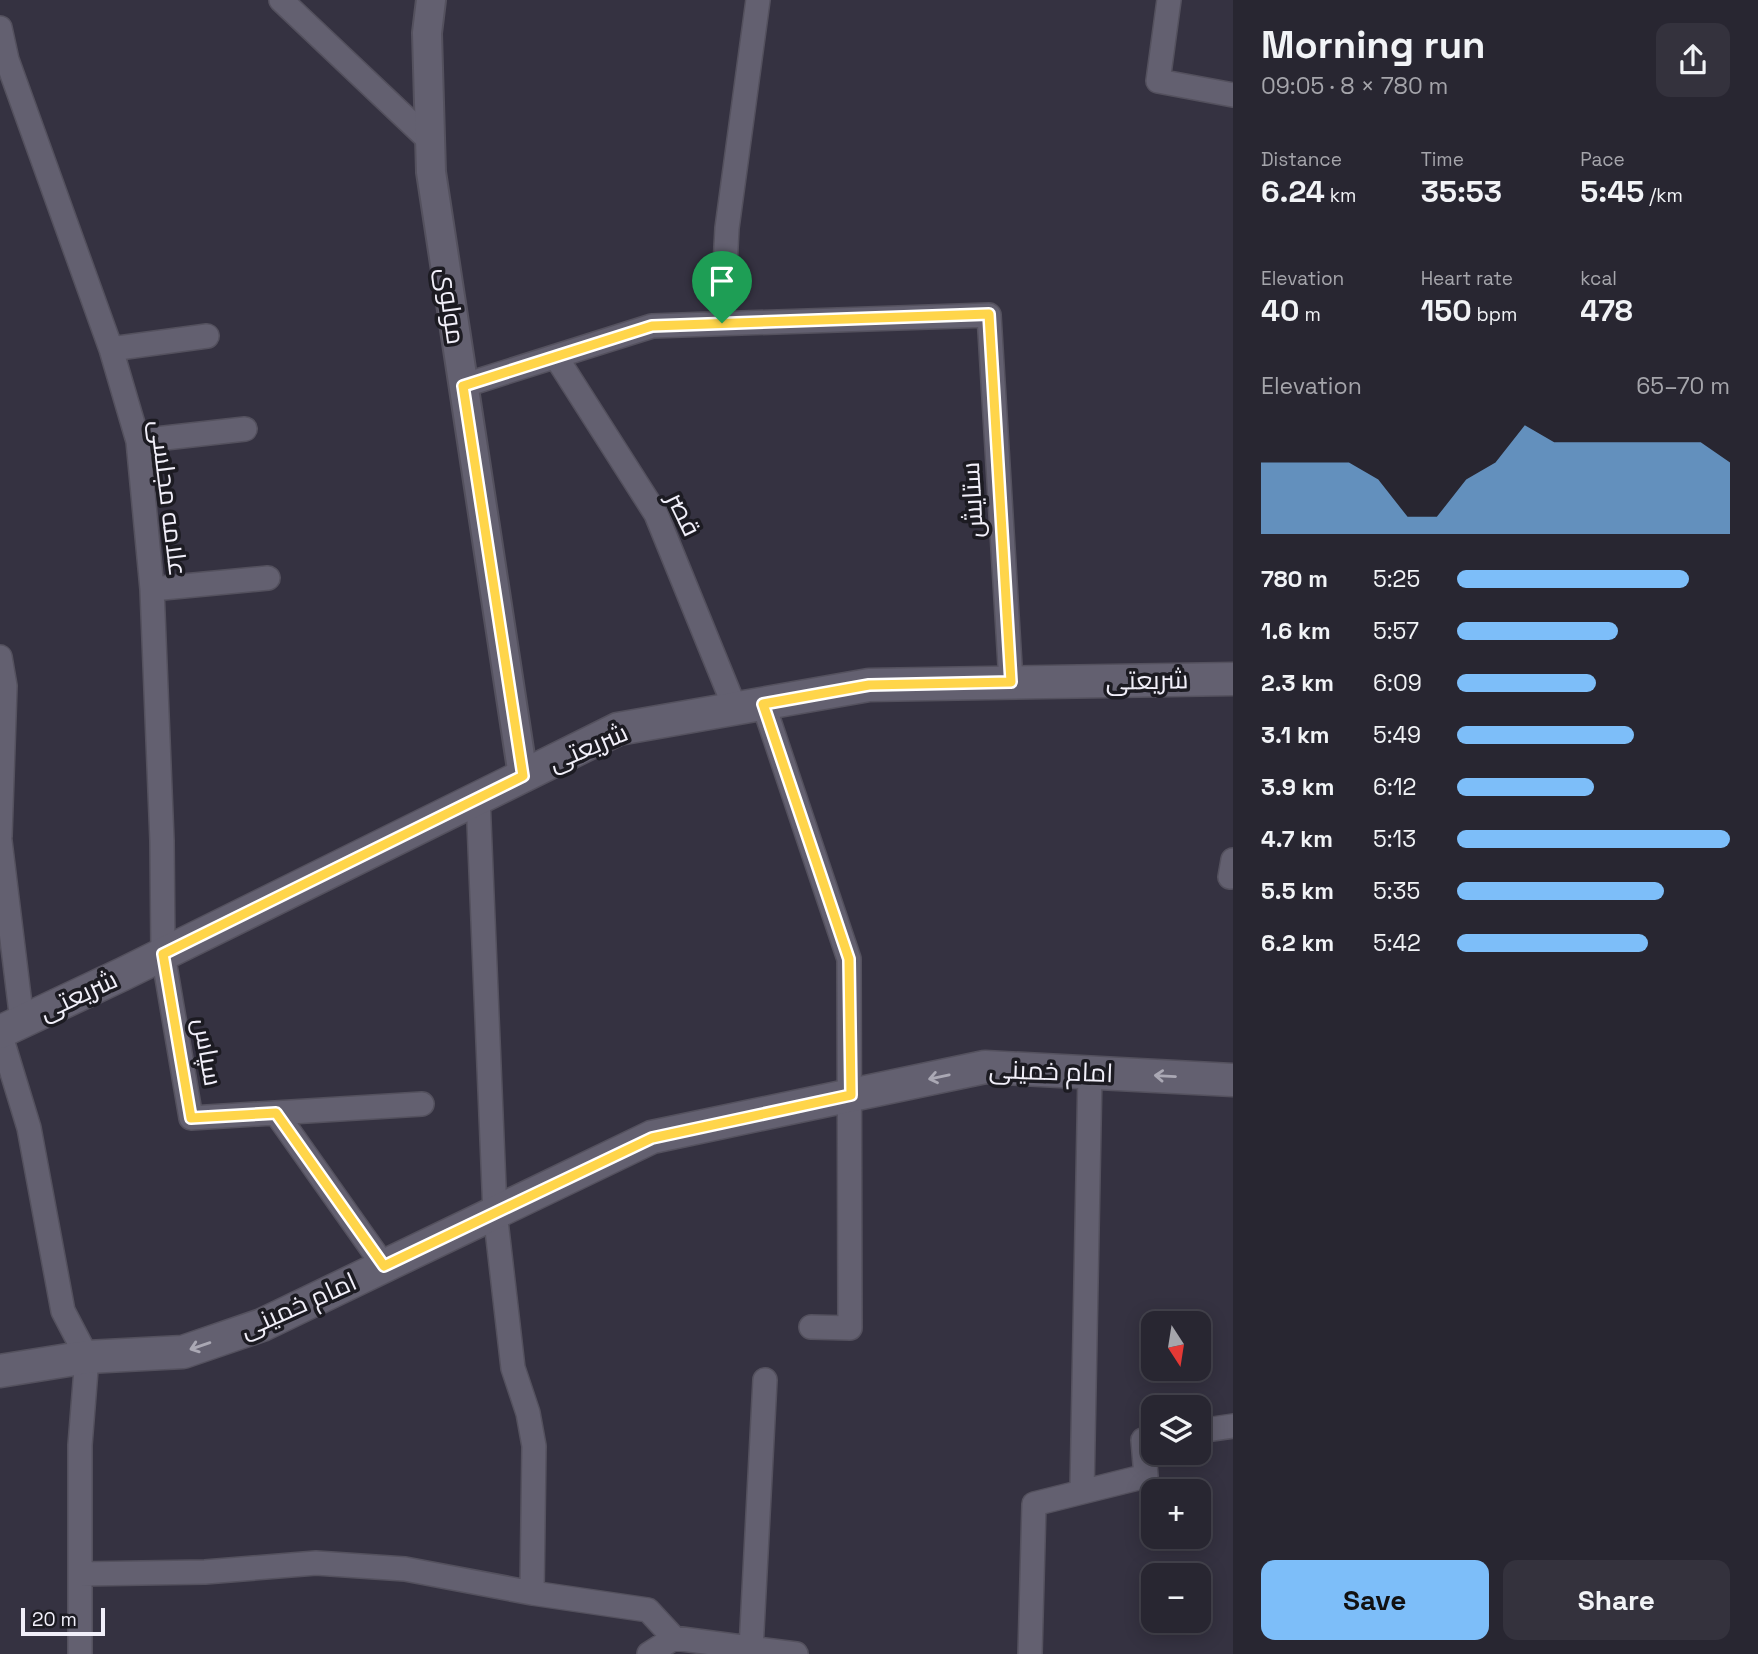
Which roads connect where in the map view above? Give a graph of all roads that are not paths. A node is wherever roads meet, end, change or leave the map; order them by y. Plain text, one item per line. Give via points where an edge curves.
1 (281, 0) edge
2 (431, 0) edge
3 (758, 0) edge
4 (1169, 0) edge
5 (0, 28) edge
6 (1233, 95) edge
7 (430, 141) junction
8 (722, 323) junction
9 (207, 336) dead end
10 (111, 349) junction
11 (556, 356) junction
12 (463, 386) junction
13 (245, 429) dead end
14 (138, 441) junction
15 (268, 578) dead end
16 (152, 589) junction
17 (0, 657) edge
18 (1233, 679) edge
19 (1011, 682) junction
20 (749, 706) junction
21 (523, 776) junction
22 (478, 798) junction
23 (0, 839) edge
24 (163, 954) junction
25 (7, 1028) edge
26 (1090, 1072) junction
27 (1233, 1080) edge
28 (851, 1095) junction
29 (422, 1104) dead end
30 (276, 1113) junction
31 (495, 1212) junction
32 (384, 1266) junction
33 (811, 1327) dead end
34 (87, 1357) junction
35 (0, 1371) edge
36 (765, 1380) dead end
37 (1233, 1426) edge
38 (1211, 1429) edge
39 (1145, 1465) edge
40 (1082, 1492) junction
41 (80, 1574) junction
42 (532, 1593) junction
43 (674, 1638) junction
44 (751, 1649) junction
45 (80, 1654) edge
46 (649, 1654) edge
47 (796, 1654) edge
48 (1030, 1654) edge

1 - 7 street
2 - 7 street, مولوی via 427,33
3 - 8 street via 727,228
4 - 6 street via 1158,81
5 - 10 street, علامه مجلسی via 7,60
7 - 12 street, مولوی
8 - 11 street via 652,326
8 - 19 street, ستایش via 989,314
9 - 10 street
10 - 14 street, علامه مجلسی
11 - 12 street
11 - 20 street, قصر via 656,514
12 - 21 street, مولوی
13 - 14 street
14 - 16 street, علامه مجلسی
15 - 16 street
16 - 24 street, علامه مجلسی
17 - 23 street via 5,686
18 - 19 main road, شریعتی
19 - 20 main road, شریعتی via 869,685
20 - 21 main road, شریعتی via 618,730
20 - 28 street, قصر via 849,959
21 - 22 main road, شریعتی
22 - 24 main road, شریعتی
22 - 31 street
23 - 25 street
24 - 25 main road, شریعتی
24 - 30 street, سپاس via 191,1118
25 - 34 street via 63,1311
27 -> 26 main road, امام خمینی
26 -> 28 main road, امام خمینی via 985,1067
26 - 40 street
28 - 31 main road, امام خمینی via 652,1138
28 - 33 street, قصر via 849,1328
29 - 30 street, سپاس
30 - 32 street
31 - 32 main road, امام خمینی
31 - 42 street via 513,1368 534,1446
32 -> 34 main road, امام خمینی via 262,1325 183,1352
34 - 35 main road, امام خمینی
34 - 41 street via 80,1445
36 - 44 street
37 - 38 street
39 - 40 street via 1146,1476
40 - 48 street via 1034,1504
41 - 42 street via 205,1572 316,1563 405,1569
41 - 45 street
42 - 43 street via 648,1609
43 - 44 street
43 - 46 street
44 - 47 street

